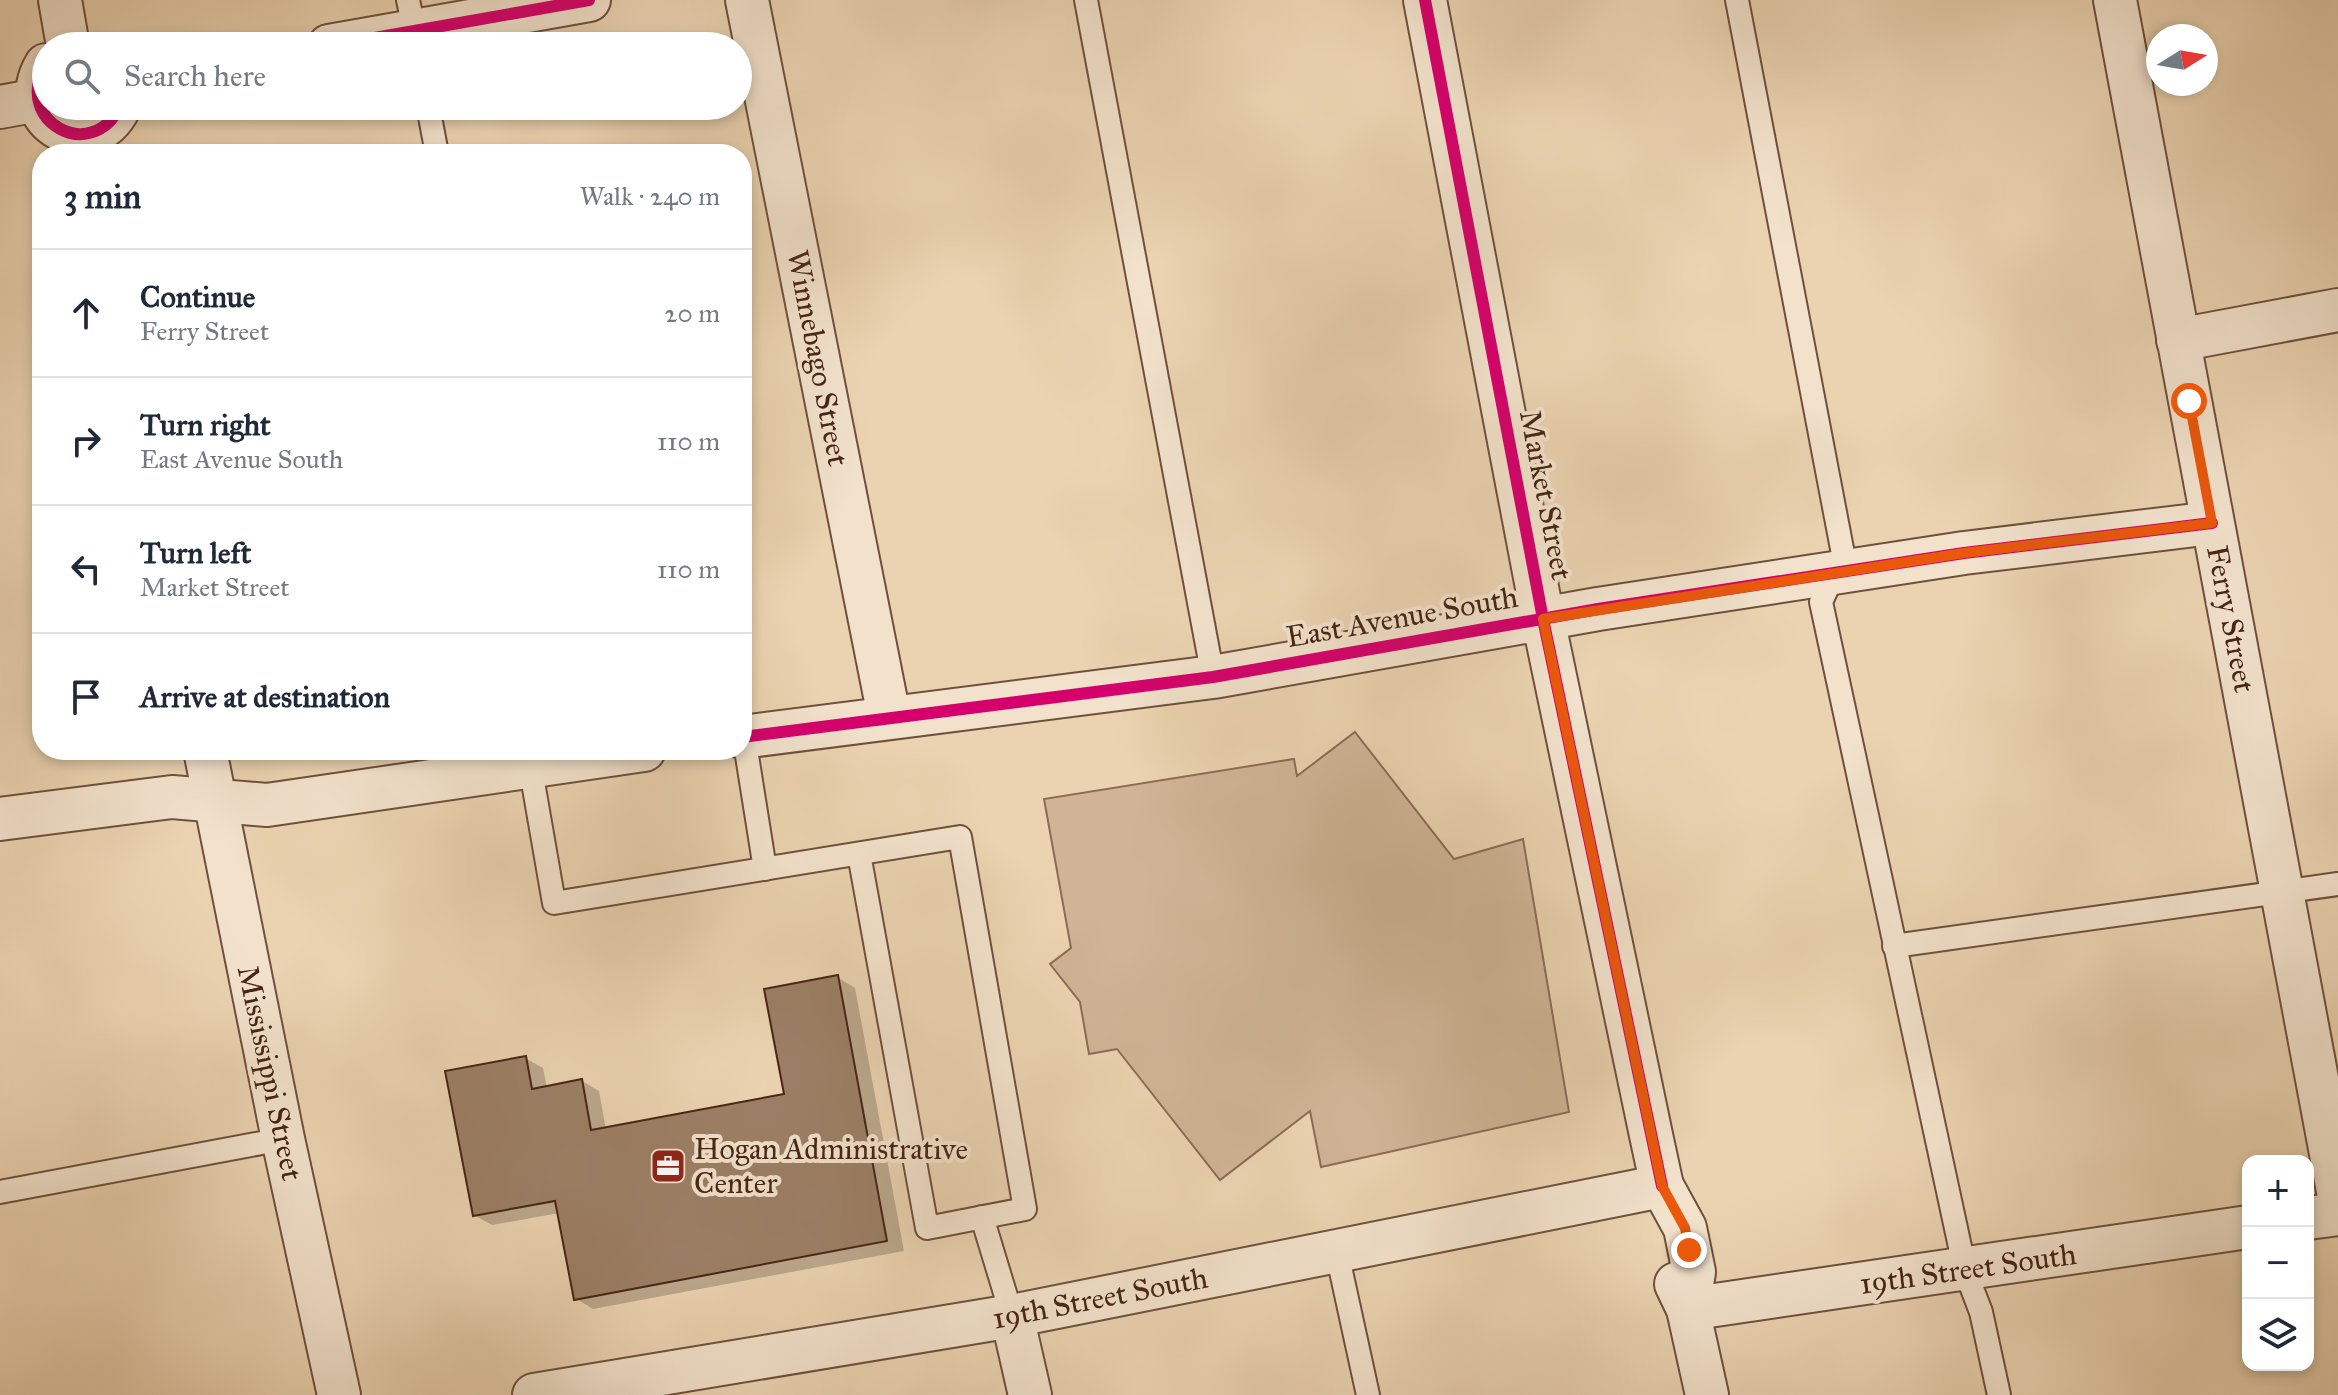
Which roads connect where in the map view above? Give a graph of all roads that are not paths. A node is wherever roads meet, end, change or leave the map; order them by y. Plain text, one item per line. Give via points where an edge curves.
1 (60, 0) edge
2 (589, 0) edge
3 (747, 0) edge
4 (1086, 0) edge
5 (1425, 0) edge
6 (1737, 0) edge
7 (2115, 0) edge
8 (413, 25) edge
9 (66, 32) edge
10 (385, 32) edge
11 (49, 120) edge
12 (110, 120) edge
13 (431, 120) edge
14 (89, 144) edge
15 (435, 144) edge
16 (2338, 310) edge
17 (2178, 340) junction
18 (2212, 523) junction
19 (1831, 576) junction
20 (1543, 619) junction
21 (1213, 677) junction
22 (889, 716) junction
23 (752, 736) edge
24 (207, 760) edge
25 (535, 760) edge
26 (541, 760) edge
27 (747, 760) edge
28 (215, 800) junction
29 (0, 819) edge
30 (859, 854) junction
31 (765, 869) junction
32 (2338, 884) edge
33 (2284, 892) junction
34 (1894, 946) junction
35 (283, 1139) junction
36 (1662, 1186) junction
37 (2338, 1191) edge
38 (0, 1192) edge
39 (2338, 1214) edge
40 (982, 1217) junction
41 (2314, 1217) edge
42 (2242, 1228) edge
43 (1337, 1253) junction
44 (1965, 1270) junction
45 (1688, 1309) junction
46 (1012, 1316) junction
47 (339, 1395) edge
48 (534, 1395) edge
49 (1030, 1395) edge
50 (1368, 1395) edge
51 (1707, 1395) edge
52 (1999, 1395) edge

1 - 9 street
2 - 8 street
3 - 22 street, Winnebago Street
4 - 21 lane
5 - 20 street, Market Street
6 - 19 lane via 1843,554
7 - 17 street, Ferry Street
8 - 10 street
11 - 14 street
12 - 14 street
13 - 15 lane
16 - 17 street
17 - 18 street, Ferry Street
18 - 19 street, East Avenue South via 1964,553
18 - 33 street, Ferry Street
19 - 20 street, East Avenue South
19 - 34 lane via 1821,602
20 - 21 street, East Avenue South
20 - 36 street, Market Street
21 - 22 street, East Avenue South
22 - 23 street, East Avenue South
24 - 28 street, Mississippi Street
25 - 28 street via 267,805
26 - 31 lane via 554,903
27 - 31 lane
28 - 29 street via 172,797
28 - 35 street, Mississippi Street
30 - 31 lane
30 - 40 lane via 927,1228
30 - 40 lane via 960,837 1025,1209
32 - 33 lane
33 - 34 lane
33 - 37 street, Ferry Street
34 - 44 lane
35 - 38 lane
35 - 47 street, Mississippi Street
36 - 43 street, 19th Street South
36 - 45 street, Market Street via 1685,1228 1694,1272
39 - 41 street
40 - 46 lane
42 - 44 street, 19th Street South
43 - 46 street, 19th Street South
43 - 50 lane
44 - 45 street, 19th Street South
44 - 52 lane via 1981,1312
45 - 51 street, Market Street
46 - 48 street, 19th Street South
46 - 49 street

